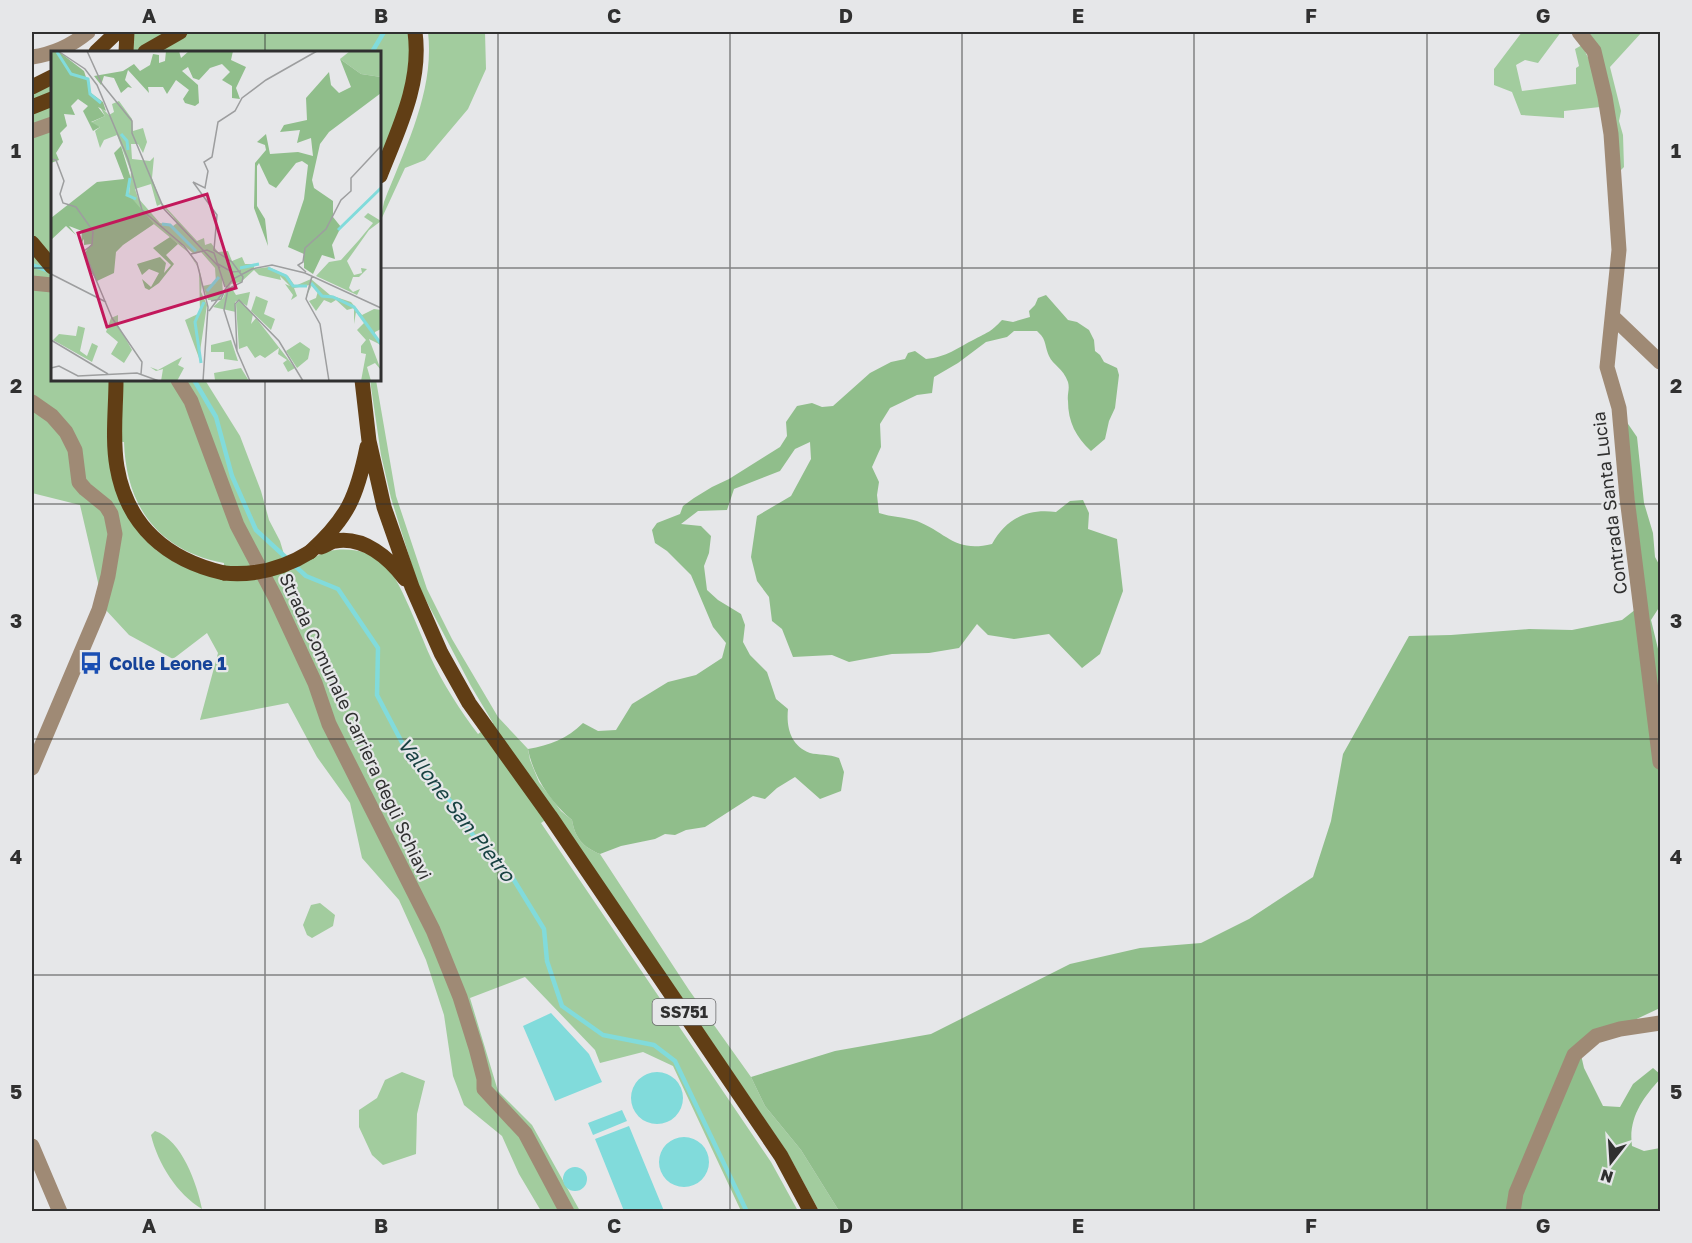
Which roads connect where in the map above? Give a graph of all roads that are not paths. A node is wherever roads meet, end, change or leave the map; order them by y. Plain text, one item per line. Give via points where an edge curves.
1 (88, 32) edge
2 (117, 32) edge
3 (127, 32) edge
4 (180, 32) edge
5 (415, 32) edge
6 (1579, 32) edge
7 (56, 51) edge
8 (97, 51) edge
9 (126, 51) edge
10 (147, 51) edge
11 (51, 53) edge
12 (32, 57) edge
13 (51, 78) edge
14 (32, 87) edge
15 (51, 99) edge
16 (32, 107) edge
17 (51, 125) edge
18 (32, 131) edge
19 (381, 174) edge
20 (32, 243) edge
21 (51, 266) edge
22 (32, 284) edge
23 (51, 285) edge
24 (1613, 317) junction
25 (1660, 362) edge
26 (116, 381) edge
27 (179, 381) edge
28 (362, 381) edge
29 (32, 402) edge
30 (369, 441) junction
31 (310, 552) junction
32 (412, 587) junction
33 (1660, 762) edge
34 (32, 768) edge
35 (1660, 1023) edge
36 (32, 1146) edge
37 (60, 1212) edge
38 (567, 1212) edge
39 (811, 1212) edge
40 (1513, 1212) edge

1 - 7 street
2 - 8 main road
3 - 9 main road
4 - 10 main road
5 - 19 main road via 418,51 411,90
6 - 24 street, Contrada Santa Lucia via 1594,51 1611,134 1619,250
11 - 12 street
13 - 14 main road
15 - 16 main road
17 - 18 street
20 - 21 main road
22 - 23 street
24 - 25 street
24 - 33 street, Contrada Santa Lucia via 1607,367 1619,408
26 - 31 main road, bridge via 117,464 122,487 131,509 160,545 201,567 239,574 283,567
27 - 38 street, Strada Comunale Carriera degli Schiavi via 191,401 237,525 433,930 460,997 484,1089 525,1133
28 - 30 main road
29 - 34 street via 66,432 75,450 79,482 106,506 115,534 99,610
30 - 31 main road via 356,496 331,534
30 - 32 main road via 384,507
31 - 32 main road via 334,541 372,549 388,559
32 - 39 main road, SS751 via 469,704 550,816 781,1156
35 - 40 street via 1596,1036 1574,1055 1516,1193
36 - 37 street

